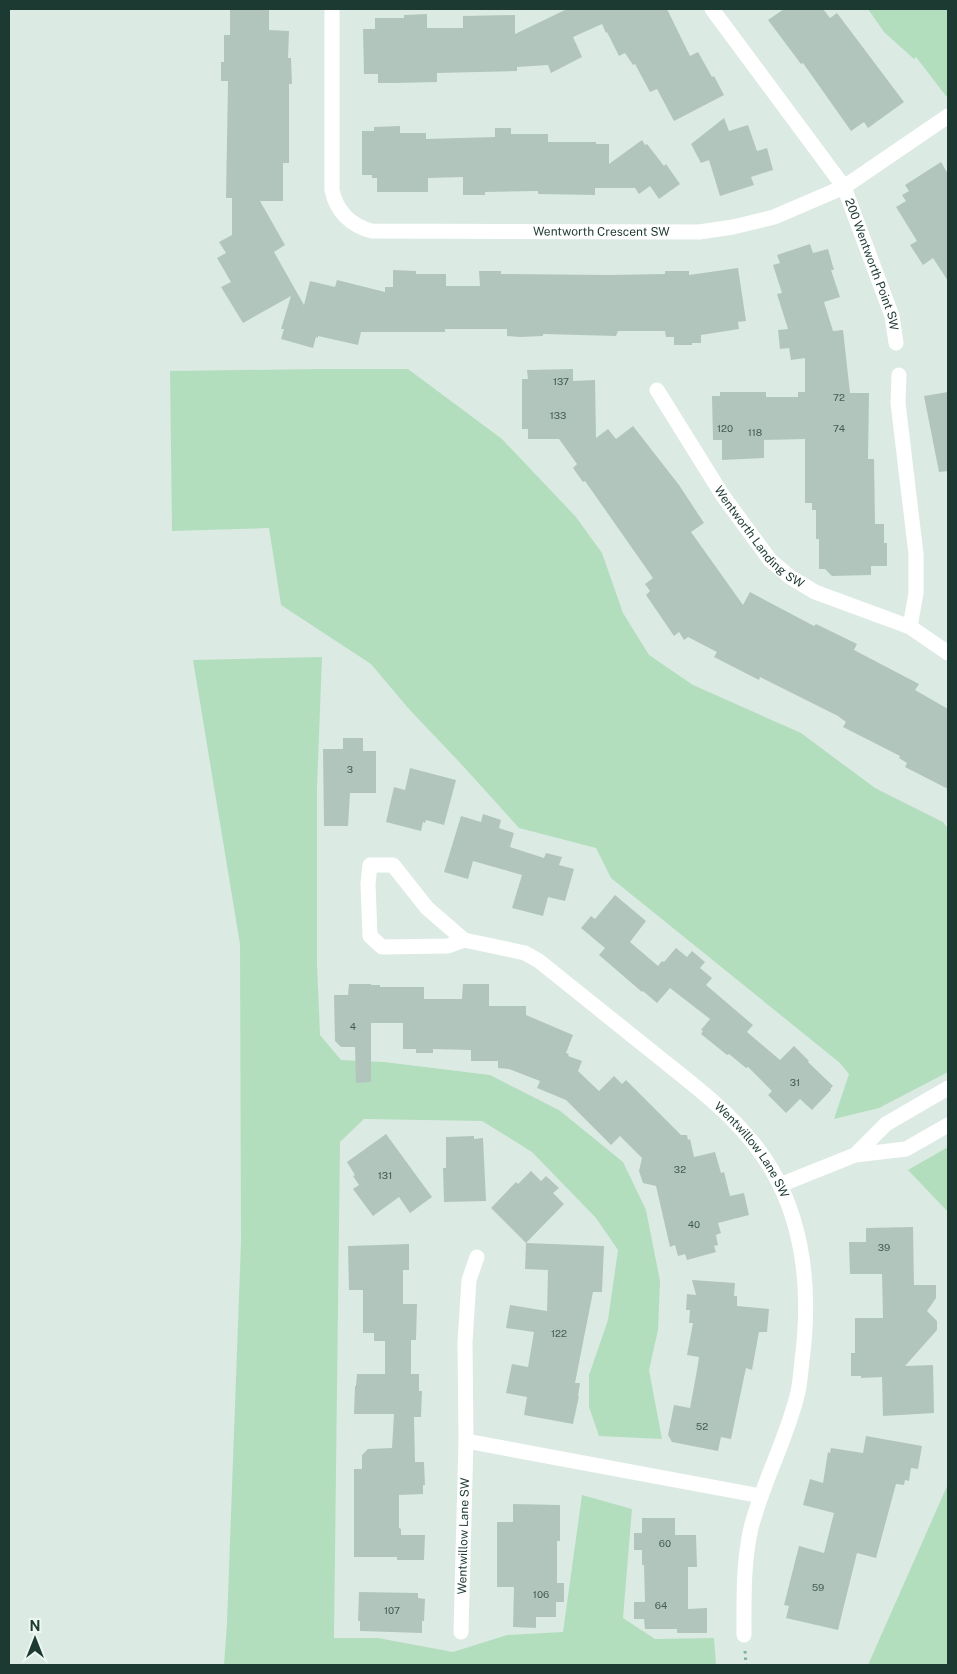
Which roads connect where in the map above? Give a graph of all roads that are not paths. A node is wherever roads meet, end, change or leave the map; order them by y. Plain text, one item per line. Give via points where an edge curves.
1 (332, 9) edge
2 (712, 9) edge
3 (948, 116) edge
4 (844, 187) junction
5 (896, 343) dead end
6 (899, 375) dead end
7 (657, 390) dead end
8 (910, 627) junction
9 (948, 653) edge
10 (464, 940) junction
11 (948, 1088) edge
12 (948, 1125) edge
13 (855, 1155) junction
14 (780, 1185) junction
15 (477, 1257) dead end
16 (466, 1441) junction
17 (761, 1496) junction
18 (460, 1632) dead end
19 (744, 1635) dead end

1 - 4 street, Wentworth Crescent SW via 332,190 343,214 361,228 372,231 699,232 774,217
2 - 4 street
3 - 4 street, Wentworth Crescent SW
4 - 5 street, 200 Wentworth Point SW via 892,316
6 - 8 street via 898,403 916,554 916,594
7 - 8 street, Wentworth Landing SW via 723,496 770,560 815,592
8 - 9 street, Wentworth Landing SW
10 - 10 street, Wentwillow Lane SW via 427,908 393,865 370,865 370,936 382,947 448,946
10 - 14 street, Wentwillow Lane SW via 539,960 728,1113 755,1145
11 - 13 street via 886,1124
12 - 13 street via 906,1149
13 - 14 street
14 - 17 street, Wentwillow Lane SW via 802,1253 806,1291 805,1334 798,1391
15 - 16 street, Wentwillow Lane SW via 469,1280 465,1342
16 - 17 street
16 - 18 street, Wentwillow Lane SW
17 - 19 street, Wentwillow Lane SW via 746,1560

